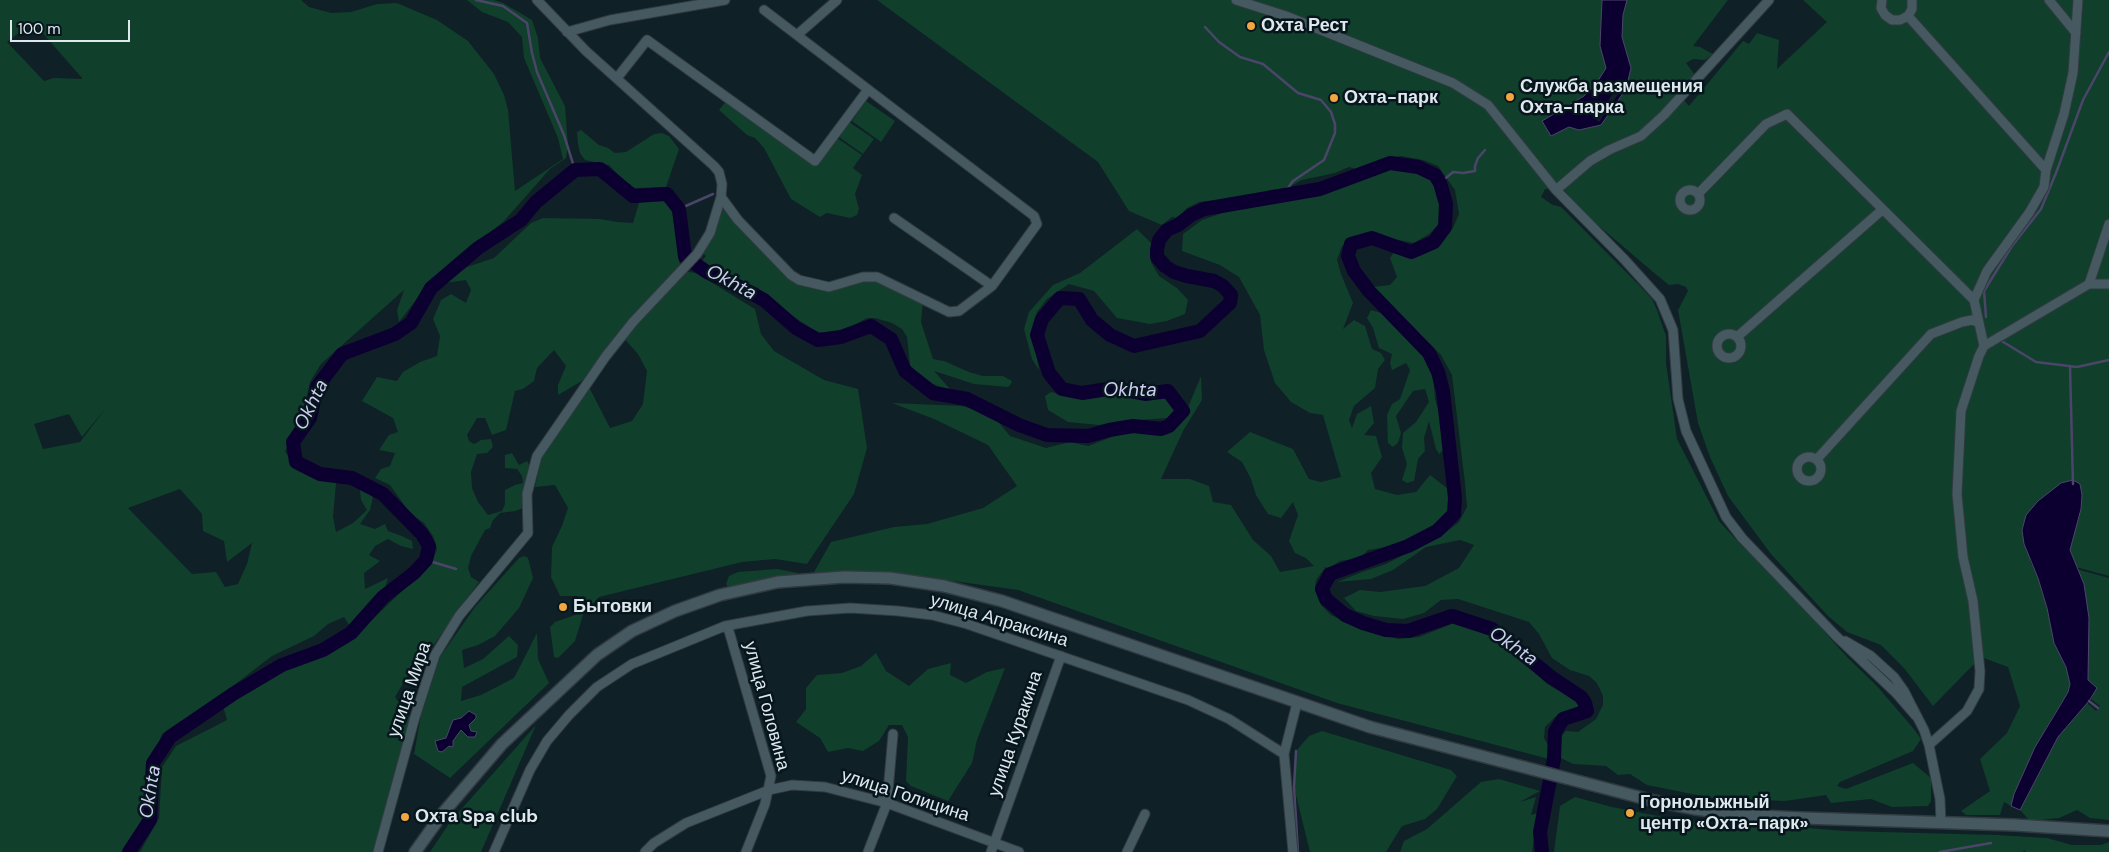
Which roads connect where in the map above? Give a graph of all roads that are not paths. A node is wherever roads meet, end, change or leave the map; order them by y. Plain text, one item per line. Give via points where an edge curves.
1 (537, 0) edge
2 (725, 0) edge
3 (838, 0) edge
4 (1236, 0) edge
5 (1770, 0) edge
6 (1882, 0) edge
7 (1912, 0) edge
8 (2049, 0) edge
9 (2078, 0) edge
10 (764, 10) dead end
11 (1908, 16) junction
12 (567, 32) junction
13 (2076, 33) junction
14 (797, 35) junction
15 (617, 78) junction
16 (868, 90) junction
17 (2046, 170) junction
18 (1556, 190) junction
19 (1698, 194) dead end
20 (721, 197) junction
21 (1882, 210) junction
22 (894, 218) dead end
23 (2109, 224) edge
24 (2090, 284) junction
25 (2109, 284) edge
26 (992, 286) junction
27 (1974, 300) junction
28 (1978, 322) junction
29 (1738, 338) dead end
30 (1984, 346) junction
31 (1817, 459) dead end
32 (725, 626) junction
33 (1061, 656) junction
34 (1297, 703) junction
35 (893, 734) dead end
36 (1929, 745) junction
37 (1284, 754) junction
38 (769, 790) junction
39 (887, 803) junction
40 (1145, 814) dead end
41 (1941, 822) junction
42 (2109, 831) edge
43 (995, 842) junction
44 (378, 852) edge
45 (416, 852) edge
46 (494, 852) edge
47 (645, 852) edge
48 (746, 852) edge
49 (868, 852) edge
50 (991, 852) edge
51 (1019, 852) edge
52 (1127, 852) edge
53 (1293, 852) edge

1 - 12 street
2 - 12 street via 610,20
3 - 14 street
4 - 18 street via 1286,16 1457,85 1488,105
5 - 18 street via 1658,121 1641,136 1590,161
6 - 11 street via 1881,8 1892,20
7 - 11 street
8 - 13 street
9 - 13 street
10 - 14 street
11 - 17 street
12 - 15 street
13 - 17 street via 2073,74
14 - 16 street
15 - 16 street via 647,40 814,161
15 - 20 street via 714,166 722,184
16 - 26 street via 1034,216 1037,224
17 - 27 street via 2044,187 1987,271
18 - 36 street via 1660,299 1673,330 1678,399 1686,431 1726,517 1742,538 1836,636 1861,648 1894,677
19 - 21 street via 1766,124 1787,114
20 - 26 street via 738,220 791,275 808,283 829,287 863,277 877,277 949,312 958,311
20 - 44 street, улица Мира via 710,233 696,254 628,329 537,456 528,494 528,533 460,616 435,655
21 - 27 street
21 - 29 street
22 - 26 street
23 - 24 street
24 - 25 street
24 - 30 street
27 - 28 street
28 - 30 street
28 - 31 street via 1962,322 1932,334
30 - 36 street via 1961,411 1957,469 1957,506 1963,557 1973,601 1979,689 1967,711
32 - 33 street, улица Апраксина via 808,611 850,608 898,611 967,624
32 - 38 street, улица Головина via 771,776
32 - 46 street, улица Апраксина via 632,664 597,687 547,742 530,770
33 - 37 street, улица Апраксина via 1188,700 1229,719
33 - 43 street, улица Куракина
34 - 37 street
34 - 41 street via 1370,727 1696,809 1739,815
34 - 45 street via 1002,601 944,586 890,578 844,577 778,582 720,595 675,611 632,631 597,655 502,744 442,813
35 - 39 street
36 - 41 street via 1940,799
37 - 53 street
38 - 39 street, улица Голицина via 792,785 825,787
38 - 47 street, улица Голицина via 686,823
38 - 48 street, улица Головина
39 - 43 street, улица Голицина
39 - 49 street
40 - 52 street
41 - 42 street
43 - 50 street, улица Куракина
43 - 51 street, улица Голицина

